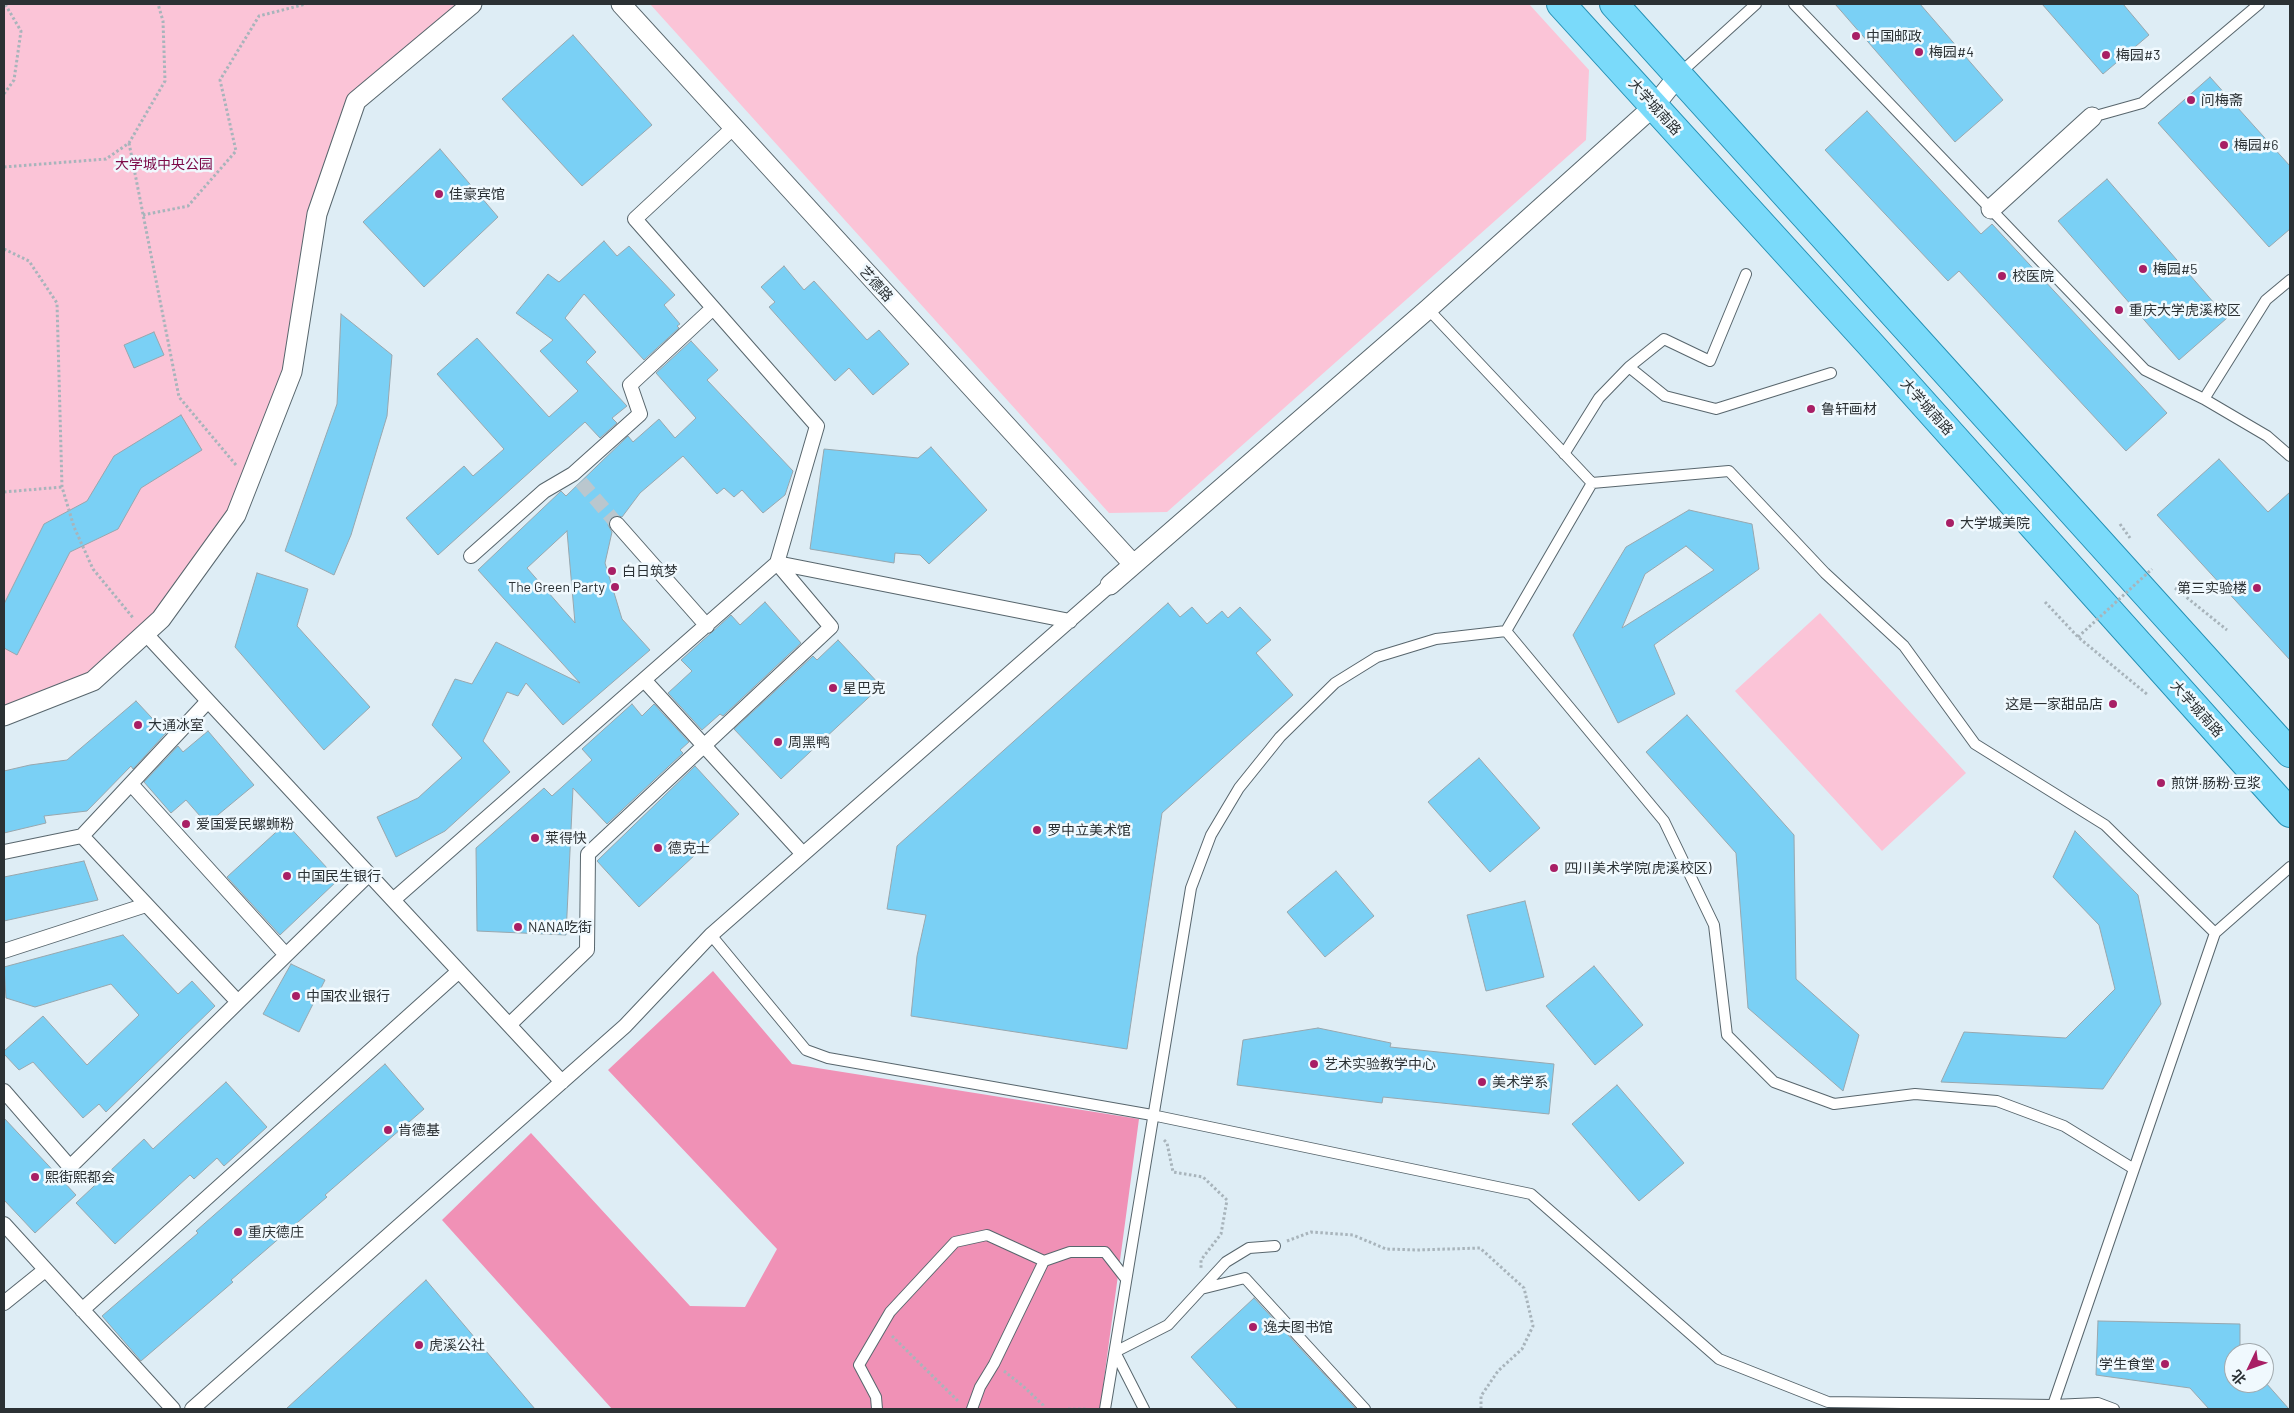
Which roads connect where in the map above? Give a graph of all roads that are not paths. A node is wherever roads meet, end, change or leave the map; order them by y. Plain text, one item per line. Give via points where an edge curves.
1 (472, 4) edge
2 (621, 4) edge
3 (1560, 4) edge
4 (1614, 4) edge
5 (1756, 4) edge
6 (1794, 4) edge
7 (2259, 4) edge
8 (1679, 75) junction
9 (1654, 106) junction
10 (2092, 117) joint
11 (734, 128) junction
12 (1991, 209) junction
13 (1746, 274) dead end
14 (2290, 280) edge
15 (713, 308) junction
16 (1428, 309) junction
17 (1629, 367) junction
18 (1831, 374) dead end
19 (2204, 399) junction
20 (1564, 454) junction
21 (2290, 456) edge
22 (1592, 484) junction
23 (617, 524) tunnel mouth
24 (471, 556) dead end
25 (777, 563) junction
26 (1133, 564) junction
27 (1110, 584) joint
28 (1070, 621) junction
29 (707, 626) junction
30 (1506, 631) junction
31 (146, 634) junction
32 (645, 681) junction
33 (208, 701) junction
34 (4, 716) edge
35 (704, 744) junction
36 (2290, 753) edge
37 (131, 784) junction
38 (2290, 813) edge
39 (82, 836) junction
40 (4, 852) edge
41 (803, 854) junction
42 (2290, 867) edge
43 (369, 874) junction
44 (393, 900) junction
45 (146, 905) junction
46 (2215, 933) junction
47 (711, 935) junction
48 (4, 951) edge
49 (286, 955) junction
50 (459, 971) junction
51 (238, 1002) junction
52 (509, 1025) junction
53 (562, 1082) junction
54 (4, 1091) edge
55 (1152, 1115) junction
56 (2134, 1169) junction
57 (4, 1224) edge
58 (1275, 1246) road end
59 (1044, 1261) junction
60 (45, 1270) junction
61 (1126, 1279) junction
62 (1201, 1289) junction
63 (4, 1304) edge
64 (82, 1310) junction
65 (1115, 1352) junction
66 (2053, 1405) junction
67 (173, 1409) edge
68 (192, 1409) edge
69 (877, 1409) edge
70 (972, 1409) edge
71 (1105, 1409) edge
72 (1144, 1409) edge
73 (1365, 1409) edge
74 (2114, 1409) edge

1 - 31 street via 356,101 317,214 292,372 236,515 161,620
2 - 11 street, 艺德路
3 - 9 main road, 大学城南路
4 - 8 main road
5 - 8 lane
6 - 12 lane
7 - 10 lane via 2142,103
8 - 9 street
8 - 36 main road
9 - 16 street
9 - 38 main road, 大学城南路
10 - 12 street
11 - 15 street via 635,219
11 - 26 street, 艺德路
12 - 19 lane via 2145,370
13 - 17 lane via 1710,361 1664,339
14 - 19 lane via 2266,300
15 - 24 street via 630,385 640,414 577,478 544,491
15 - 25 street via 817,426
16 - 20 lane
16 - 26 street
17 - 18 lane via 1665,396 1716,409
17 - 20 lane via 1599,398
19 - 21 lane via 2267,436
20 - 22 lane
22 - 30 lane
22 - 46 lane via 1729,472 1825,574 1904,646 1975,744 2105,825
23 - 29 street
25 - 28 street
25 - 29 street
25 - 35 street via 832,627
26 - 27 street
27 - 28 street
28 - 41 street
29 - 32 street
30 - 55 lane via 1436,639 1377,657 1335,683 1280,737 1239,788 1210,835 1191,888
30 - 56 lane via 1664,821 1714,925 1727,1034 1774,1082 1834,1104 1914,1094 1996,1101 2064,1126
31 - 33 street
31 - 34 street via 93,681
32 - 35 street
32 - 44 street
33 - 37 street
33 - 43 street
35 - 41 street
35 - 52 street via 588,854 588,950
37 - 39 street
37 - 49 street
39 - 40 street
39 - 45 street
41 - 47 street
42 - 46 lane
43 - 44 street
43 - 49 street
44 - 50 street
45 - 48 street
45 - 51 street
46 - 56 lane
47 - 53 street via 625,1026
47 - 55 lane via 806,1050 828,1058
49 - 51 street
50 - 52 street
50 - 64 street
51 - 54 street via 70,1167
52 - 53 street
53 - 68 street
55 - 61 lane
55 - 66 lane via 1531,1194 1719,1359 1828,1402
56 - 66 lane
57 - 60 street
58 - 62 lane via 1249,1248 1226,1262
59 - 61 lane via 1070,1252 1105,1252
59 - 69 lane via 987,1235 956,1242 890,1312 859,1365 876,1397
59 - 70 lane
60 - 63 street
60 - 64 street
61 - 65 lane
62 - 65 lane via 1168,1325
62 - 73 lane via 1245,1278
64 - 67 street
65 - 71 lane
65 - 72 lane
66 - 74 lane via 2098,1403

